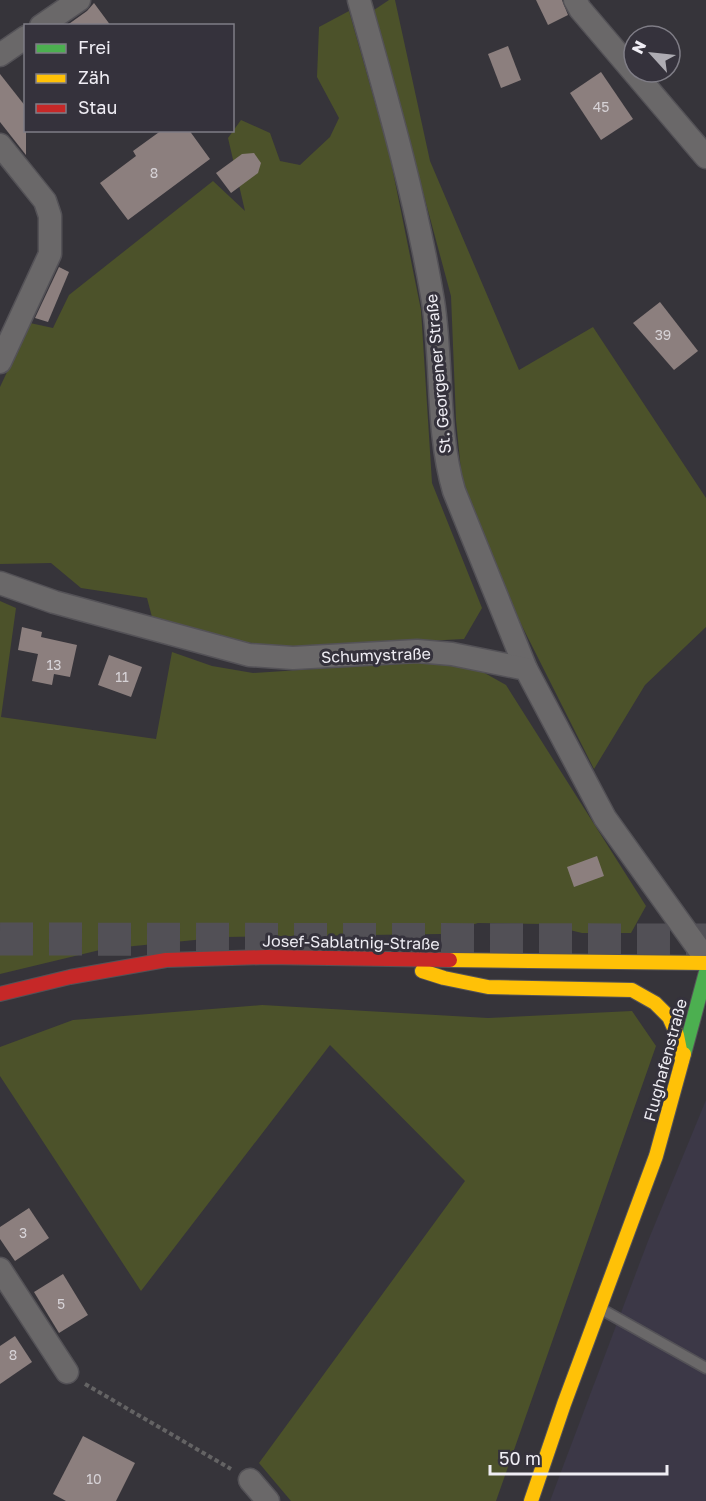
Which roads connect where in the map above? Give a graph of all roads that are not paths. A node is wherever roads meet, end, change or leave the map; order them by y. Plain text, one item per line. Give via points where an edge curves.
1 (79, 0) edge
2 (359, 0) edge
3 (575, 0) edge
4 (44, 24) edge
5 (24, 38) edge
6 (0, 55) edge
7 (0, 145) edge
8 (706, 157) edge
9 (0, 362) edge
10 (0, 583) edge
11 (526, 669) junction
12 (384, 959) junction
13 (706, 961) edge
14 (706, 972) edge
15 (0, 994) edge
16 (682, 1060) junction
17 (686, 1097) dead end
18 (656, 1156) junction
19 (0, 1269) edge
20 (599, 1308) junction
21 (706, 1368) edge
22 (72, 1375) road end
23 (250, 1480) road end
24 (268, 1501) edge
25 (531, 1501) edge

1 - 4 street
2 - 11 street, St. Georgener Straße via 400,149 433,302 446,464
3 - 8 street
5 - 6 street
7 - 9 street via 45,201 50,216 50,254
10 - 11 street, Schumystraße via 65,605 249,655 293,658 417,651
11 - 13 street via 605,818
12 - 13 street, Josef-Sablatnig-Straße
12 - 15 street, Josef-Sablatnig-Straße via 166,960
12 - 16 street via 488,987 632,990 653,1000 666,1012 678,1034
14 - 16 street, Flughafenstraße
16 - 18 street, Flughafenstraße
17 - 18 street, Flughafenstraße
18 - 20 street, Flughafenstraße
19 - 22 street
20 - 21 lane
20 - 25 street, Flughafenstraße
23 - 24 street

